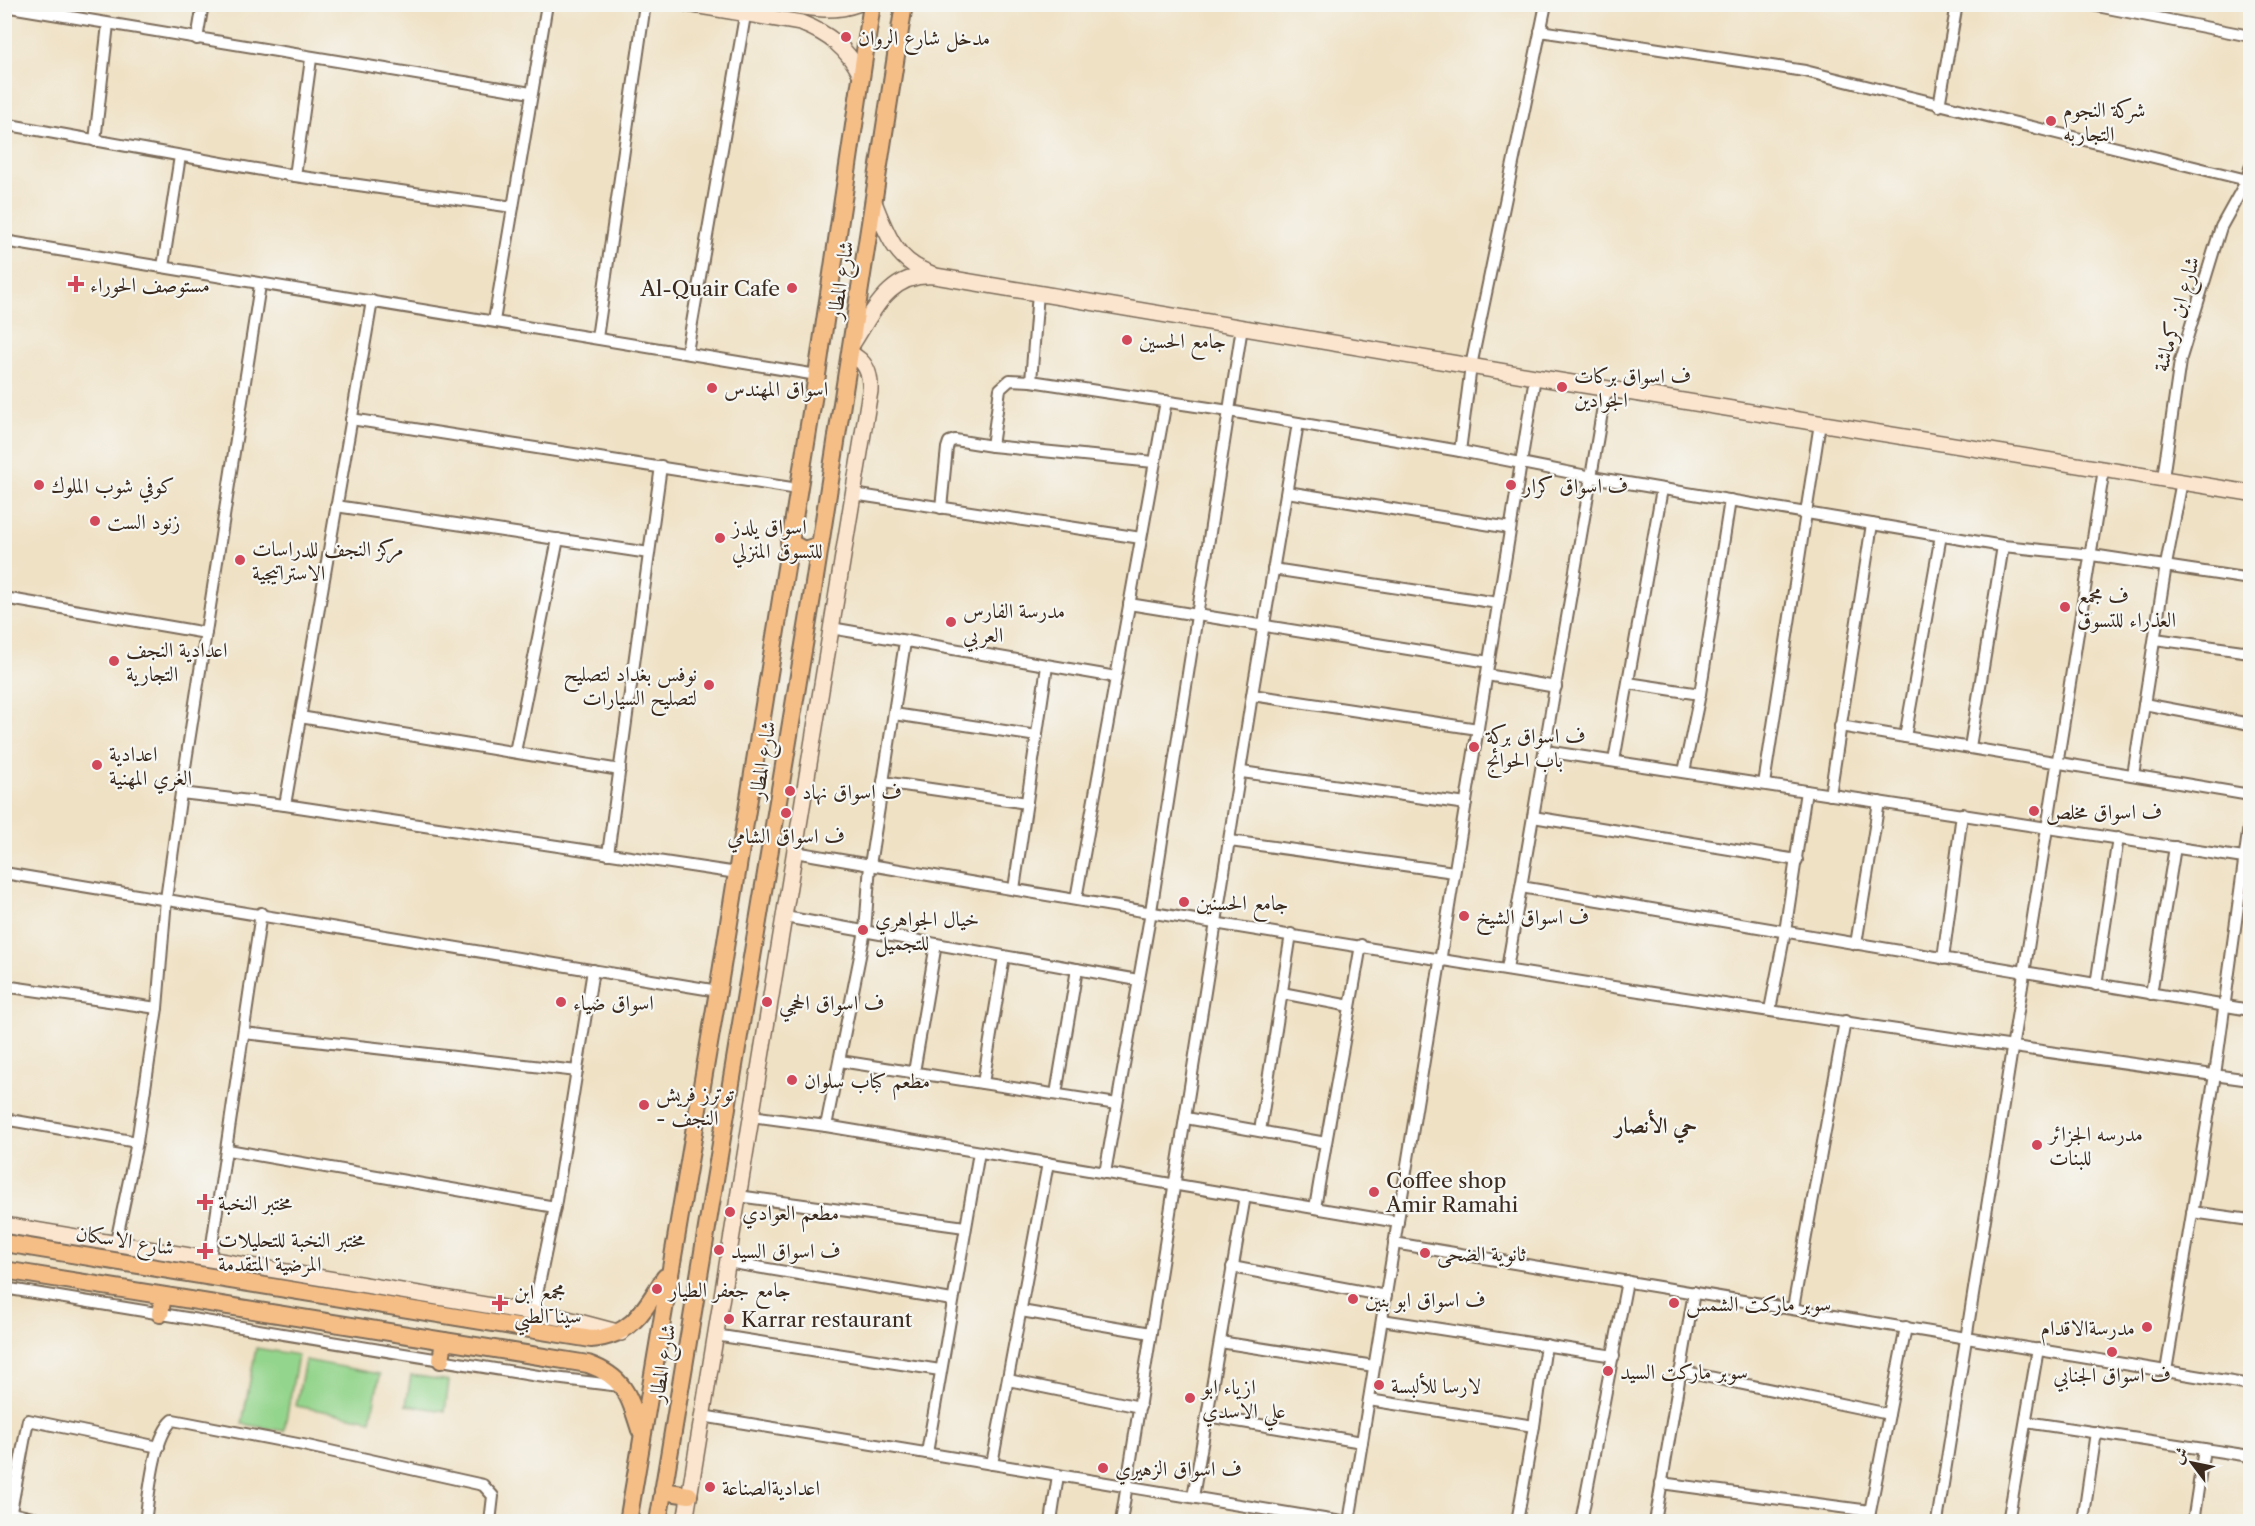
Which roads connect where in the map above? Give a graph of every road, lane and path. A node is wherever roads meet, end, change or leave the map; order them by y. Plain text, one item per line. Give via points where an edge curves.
1 (203, 4) edge
2 (547, 4) edge
3 (645, 4) edge
4 (688, 4) edge
5 (784, 4) edge
6 (872, 4) edge
7 (904, 4) edge
8 (1546, 4) edge
9 (1957, 4) edge
10 (2087, 4) edge
11 (4, 6) edge
12 (848, 6) edge
13 (746, 9) edge
14 (108, 24) junction
15 (1540, 31) junction
16 (2250, 36) edge
17 (197, 39) junction
18 (311, 59) junction
19 (861, 75) junction
20 (531, 93) junction
21 (1939, 106) junction
22 (4, 124) edge
23 (94, 141) junction
24 (180, 156) junction
25 (2249, 174) edge
26 (295, 176) junction
27 (874, 202) junction
28 (513, 207) junction
29 (4, 241) edge
30 (163, 267) junction
31 (934, 276) junction
32 (260, 285) junction
33 (1038, 293) junction
34 (372, 301) junction
35 (495, 321) junction
36 (1242, 327) junction
37 (597, 338) junction
38 (852, 348) junction
39 (687, 352) junction
40 (1471, 366) junction
41 (817, 375) junction
42 (1535, 378) junction
43 (1031, 381) junction
44 (1606, 389) junction
45 (1166, 401) junction
46 (1229, 411) junction
47 (351, 419) junction
48 (1298, 423) junction
49 (1820, 423) junction
50 (992, 446) junction
51 (1460, 451) junction
52 (1154, 462) junction
53 (1522, 463) junction
54 (661, 466) junction
55 (2104, 469) junction
56 (1592, 477) junction
57 (2163, 478) junction
58 (2182, 481) junction
59 (798, 489) junction
60 (1662, 489) junction
61 (1287, 492) junction
62 (2250, 493) edge
63 (853, 494) junction
64 (1730, 500) junction
65 (336, 506) junction
66 (941, 508) junction
67 (1806, 513) junction
68 (1872, 524) junction
69 (1510, 528) junction
70 (1941, 535) junction
71 (1141, 538) junction
72 (558, 539) junction
73 (789, 542) junction
74 (820, 545) junction
75 (2003, 546) junction
76 (649, 553) junction
77 (2092, 555) junction
78 (2166, 565) junction
79 (1273, 569) junction
80 (2250, 579) edge
81 (782, 595) junction
82 (812, 597) junction
83 (4, 598) edge
84 (1498, 603) junction
85 (1129, 604) junction
86 (1197, 615) junction
87 (1264, 624) junction
88 (831, 628) junction
89 (206, 633) junction
90 (2155, 639) junction
91 (905, 642) junction
92 (2250, 652) edge
93 (1488, 662) junction
94 (1047, 666) junction
95 (1486, 675) junction
96 (1116, 677) junction
97 (1628, 683) junction
98 (1556, 687) junction
99 (1700, 694) junction
100 (1252, 695) junction
101 (2144, 704) junction
102 (894, 714) junction
103 (300, 717) junction
104 (2250, 724) edge
105 (1840, 726) junction
106 (1478, 729) junction
107 (1037, 736) junction
108 (1905, 737) junction
109 (1970, 747) junction
110 (1545, 751) junction
111 (515, 753) junction
112 (1614, 761) junction
113 (2058, 761) junction
114 (620, 770) junction
115 (1242, 772) junction
116 (1684, 772) junction
117 (2133, 775) junction
118 (883, 782) junction
119 (1764, 784) junction
120 (1806, 791) junction
121 (181, 793) junction
122 (1830, 795) junction
123 (2250, 795) edge
124 (1880, 802) junction
125 (1027, 803) junction
126 (1466, 804) junction
127 (285, 806) junction
128 (1962, 814) junction
129 (1533, 818) junction
130 (2250, 818) edge
131 (2048, 826) junction
132 (2118, 838) junction
133 (1230, 841) junction
134 (2175, 847) junction
135 (795, 852) junction
136 (608, 854) junction
137 (2248, 859) edge
138 (1797, 860) junction
139 (870, 865) junction
140 (1454, 872) junction
141 (4, 873) edge
142 (736, 873) junction
143 (1521, 887) junction
144 (1014, 889) junction
145 (166, 899) junction
146 (1076, 899) junction
147 (1150, 911) junction
148 (261, 914) junction
149 (785, 917) junction
150 (1216, 921) junction
151 (865, 932) junction
152 (1785, 932) junction
153 (1291, 934) junction
154 (936, 944) junction
155 (1856, 944) junction
156 (1361, 945) junction
157 (1004, 956) junction
158 (1440, 958) junction
159 (1943, 959) junction
160 (593, 969) junction
161 (1077, 969) junction
162 (1507, 969) junction
163 (2024, 973) junction
164 (1138, 980) junction
165 (2096, 985) junction
166 (4, 986) edge
167 (718, 991) junction
168 (1282, 993) junction
169 (2151, 994) junction
170 (1350, 1005) junction
171 (2223, 1006) junction
172 (157, 1008) junction
173 (1770, 1010) junction
174 (2250, 1010) edge
175 (1845, 1022) junction
176 (244, 1034) junction
177 (2012, 1047) junction
178 (840, 1060) junction
179 (577, 1071) junction
180 (914, 1072) junction
181 (2215, 1075) junction
182 (2250, 1080) edge
183 (983, 1083) junction
184 (1056, 1094) junction
185 (1117, 1104) junction
186 (751, 1116) junction
187 (1186, 1118) junction
188 (4, 1119) edge
189 (826, 1126) junction
190 (1260, 1131) junction
191 (137, 1142) junction
192 (1326, 1143) junction
193 (228, 1149) junction
194 (979, 1152) junction
195 (1048, 1163) junction
196 (1105, 1173) junction
197 (1174, 1184) junction
198 (738, 1196) junction
199 (1245, 1196) junction
200 (555, 1207) junction
201 (1315, 1208) junction
202 (2192, 1212) junction
203 (2250, 1220) edge
204 (1398, 1222) junction
205 (4, 1225) edge
206 (965, 1227) junction
207 (116, 1242) junction
208 (4, 1243) edge
209 (1394, 1243) junction
210 (210, 1258) junction
211 (728, 1262) junction
212 (1232, 1267) junction
213 (4, 1270) edge
214 (669, 1271) junction
215 (276, 1279) junction
216 (1627, 1281) junction
217 (4, 1288) edge
218 (1694, 1292) junction
219 (163, 1296) junction
220 (1386, 1296) junction
221 (952, 1300) junction
222 (1793, 1308) junction
223 (1020, 1311) junction
224 (533, 1313) junction
225 (160, 1314) junction
226 (1382, 1320) junction
227 (487, 1322) junction
228 (1906, 1327) junction
229 (521, 1328) junction
230 (621, 1333) junction
231 (1151, 1333) junction
232 (715, 1335) junction
233 (1966, 1337) junction
234 (444, 1341) junction
235 (1220, 1342) junction
236 (1546, 1346) junction
237 (486, 1348) junction
238 (2038, 1349) junction
239 (518, 1353) junction
240 (1614, 1356) junction
241 (441, 1360) junction
242 (1374, 1366) junction
243 (940, 1370) junction
244 (1680, 1371) junction
245 (2166, 1371) junction
246 (1008, 1380) junction
247 (2250, 1385) edge
248 (623, 1386) junction
249 (1369, 1400) junction
250 (1140, 1407) junction
251 (1889, 1414) junction
252 (702, 1416) junction
253 (1207, 1416) junction
254 (2026, 1422) junction
255 (1534, 1426) junction
256 (2096, 1432) junction
257 (641, 1435) junction
258 (1362, 1442) junction
259 (159, 1447) junction
260 (2205, 1449) junction
261 (927, 1453) junction
262 (2250, 1456) edge
263 (992, 1464) junction
264 (1058, 1475) junction
265 (1661, 1483) junction
266 (1127, 1486) junction
267 (663, 1491) junction
268 (689, 1495) junction
269 (1193, 1497) junction
270 (1270, 1516) edge
271 (1869, 1516) edge
272 (10, 1517) edge
273 (51, 1521) edge
274 (145, 1521) edge
275 (490, 1521) edge
276 (628, 1521) edge
277 (658, 1521) edge
278 (685, 1521) edge
279 (1051, 1521) edge
280 (1121, 1521) edge
281 (1342, 1521) edge
282 (1349, 1521) edge
283 (1517, 1521) edge
284 (1581, 1521) edge
285 (1655, 1521) edge
286 (1937, 1521) edge
287 (2008, 1521) edge
288 (2083, 1521) edge
289 (2193, 1521) edge

1 - 17 street
2 - 20 street
3 - 37 street
4 - 13 street
5 - 12 street via 815,9
6 - 19 main road, شارع المطار
7 - 27 main road, شارع المطار
8 - 15 street
9 - 21 street
10 - 16 street
11 - 14 street
13 - 19 street via 815,28 851,56
13 - 39 street
14 - 17 street
14 - 23 street
15 - 21 street via 1805,71
15 - 40 street
17 - 18 street
18 - 20 street
18 - 26 street
19 - 41 main road, شارع المطار
20 - 28 street
21 - 25 street
22 - 23 street
23 - 24 street
24 - 26 street
24 - 30 street
25 - 57 street, شارع ابن كرماشة via 2221,227 2180,361
26 - 28 street
27 - 31 street via 896,251
27 - 38 main road, شارع المطار
28 - 35 street
29 - 30 street
30 - 32 street
31 - 33 street
31 - 38 street via 906,278 890,288
32 - 34 street
32 - 89 street
33 - 36 street
33 - 43 street
34 - 35 street
34 - 47 street
35 - 37 street
36 - 40 street
36 - 46 street
37 - 39 street
38 - 63 street via 866,367 870,385
38 - 74 main road, شارع المطار
39 - 41 street
40 - 42 street
40 - 51 street
41 - 59 main road, شارع المطار
42 - 44 street
42 - 53 street
43 - 45 street
43 - 50 street via 1010,380 1000,389
44 - 49 street
44 - 56 street
45 - 46 street
45 - 52 street
46 - 48 street
46 - 86 street
47 - 54 street
47 - 65 street
48 - 51 street
48 - 61 street
49 - 55 street
49 - 67 street
50 - 52 street
50 - 66 street via 950,442
51 - 53 street
52 - 71 street
53 - 56 street
53 - 69 street
54 - 59 street
54 - 76 street
55 - 57 street
55 - 77 street
56 - 60 street
56 - 98 street
57 - 58 street
58 - 62 street
58 - 78 street
59 - 73 main road, شارع المطار
60 - 64 street
60 - 97 street
61 - 69 street
61 - 79 street
63 - 66 street
63 - 88 street
64 - 67 street
64 - 99 street
65 - 72 street
65 - 103 street
66 - 71 street
67 - 68 street
67 - 119 street
68 - 70 street
68 - 105 street
69 - 84 street
70 - 75 street
70 - 108 street
71 - 85 street
72 - 76 street
72 - 111 street
73 - 74 main road via 804,550
73 - 81 main road, شارع المطار
74 - 82 main road, شارع المطار
75 - 77 street
75 - 109 street
76 - 114 street
77 - 78 street
77 - 113 street
78 - 80 street
78 - 90 street
79 - 84 street
79 - 87 street
81 - 82 main road via 797,589
81 - 142 main road, شارع المطار
82 - 267 main road, شارع المطار
83 - 89 street
84 - 93 street
85 - 86 street
85 - 96 street
86 - 87 street
86 - 147 street
87 - 93 street
87 - 100 street
88 - 91 street
88 - 135 street
89 - 121 street
90 - 92 street
90 - 101 street
91 - 94 street
91 - 102 street
93 - 95 street
94 - 96 street
94 - 107 street
95 - 98 street
95 - 106 street
96 - 146 street
97 - 99 street
97 - 112 street
98 - 110 street
99 - 116 street
100 - 106 street
100 - 115 street
101 - 104 street
101 - 117 street
102 - 107 street
102 - 118 street
103 - 111 street
103 - 127 street
105 - 108 street
105 - 122 street
106 - 126 street
107 - 125 street
108 - 109 street
109 - 113 street
110 - 112 street
110 - 129 street
111 - 114 street
112 - 116 street
113 - 117 street
113 - 131 street
114 - 136 street
115 - 126 street
115 - 133 street
116 - 119 street
117 - 123 street
118 - 125 street
118 - 139 street
119 - 120 street
120 - 122 street
120 - 138 street
121 - 127 street
121 - 145 street
122 - 124 street
124 - 128 street
124 - 155 street
125 - 144 street
126 - 140 street
127 - 136 street
128 - 131 street
128 - 159 street
129 - 138 street
129 - 143 street
130 - 137 street
131 - 132 street
131 - 163 street
132 - 134 street
132 - 165 street
133 - 140 street
133 - 150 street
134 - 137 street
134 - 169 street
135 - 139 street
135 - 149 street
136 - 142 street
137 - 171 street
138 - 152 street
139 - 144 street
139 - 151 street
140 - 158 street
141 - 145 street
142 - 167 main road, شارع المطار
143 - 152 street
143 - 162 street
144 - 146 street
145 - 148 street
145 - 172 street
146 - 147 street
147 - 150 street
147 - 164 street
148 - 160 street
148 - 176 street
149 - 151 street
149 - 186 street
150 - 153 street
150 - 187 street
151 - 154 street
151 - 178 street
152 - 155 street
152 - 173 street
153 - 156 street
153 - 168 street
154 - 157 street
154 - 180 street
155 - 159 street
156 - 158 street
156 - 170 street
157 - 161 street
157 - 183 street
158 - 162 street
158 - 204 street
159 - 163 street
160 - 167 street
160 - 179 street
161 - 164 street
161 - 184 street
162 - 173 street
163 - 165 street
163 - 177 street
164 - 185 street
165 - 169 street
166 - 172 street
167 - 214 main road, شارع المطار
168 - 170 street
168 - 190 street
169 - 171 street
170 - 192 street
171 - 174 street
171 - 181 street
172 - 191 street
173 - 175 street
175 - 177 street
175 - 222 street
176 - 179 street
176 - 193 street
177 - 181 street
177 - 233 street
178 - 180 street
178 - 189 street
179 - 200 street
180 - 183 street
181 - 182 street
181 - 202 street
183 - 184 street
184 - 185 street
185 - 196 street
186 - 189 street
186 - 198 street
187 - 190 street
187 - 197 street
188 - 191 street
189 - 194 street
190 - 192 street
191 - 207 street
192 - 201 street
193 - 200 street
193 - 210 street
194 - 195 street
194 - 206 street
195 - 196 street
195 - 223 street
196 - 197 street
197 - 199 street
197 - 231 street
198 - 206 street
198 - 211 street
199 - 201 street
199 - 212 street
200 - 224 street
201 - 204 street
202 - 203 street
202 - 245 street
204 - 209 street
205 - 207 street
206 - 221 street
207 - 210 street
208 - 215 main road, شارع الاسكان
209 - 216 street
209 - 220 street
210 - 215 street
211 - 221 street
211 - 232 street
212 - 220 street
212 - 235 street
213 - 219 main road
214 - 230 main road via 640,1316
214 - 257 main road, شارع المطار
215 - 224 street
215 - 227 main road, شارع الاسكان
216 - 218 street
216 - 240 street
217 - 225 street
218 - 222 street
218 - 244 street
219 - 225 main road
219 - 234 main road
220 - 226 street
221 - 243 street
222 - 228 street
223 - 231 street
223 - 246 street
224 - 230 street
225 - 241 street
226 - 236 street
226 - 242 street
227 - 229 main road, شارع الاسكان
227 - 237 main road via 492,1336
228 - 233 street
228 - 251 street
229 - 230 main road, شارع الاسكان via 591,1339
229 - 239 main road via 514,1339
231 - 250 street
232 - 243 street
232 - 252 street
233 - 238 street
233 - 286 street
234 - 237 main road
234 - 241 main road
235 - 242 street
235 - 253 street
236 - 240 street
236 - 255 street
237 - 239 main road
238 - 245 street
238 - 254 street
239 - 248 main road via 588,1364 604,1370
240 - 284 street
241 - 248 street
242 - 249 street
243 - 261 street
244 - 251 street
244 - 265 street
245 - 247 street
246 - 250 street
246 - 263 street
248 - 257 main road
249 - 255 street
249 - 258 street
250 - 266 street
251 - 271 street
252 - 261 street
252 - 268 street
253 - 258 street
253 - 269 street
254 - 256 street
254 - 287 street
255 - 283 street
256 - 260 street
256 - 288 street
257 - 276 main road, شارع المطار
258 - 282 street
259 - 272 street via 28,1420
259 - 274 street
259 - 275 street via 166,1426 173,1420 483,1485 493,1496
260 - 262 street
260 - 289 street
261 - 263 street
263 - 264 street
264 - 266 street
264 - 279 street
265 - 271 street
265 - 285 street
266 - 269 street
266 - 280 street
267 - 268 main road
267 - 277 main road, شارع المطار
268 - 278 street
269 - 270 street
270 - 281 street
272 - 273 street

